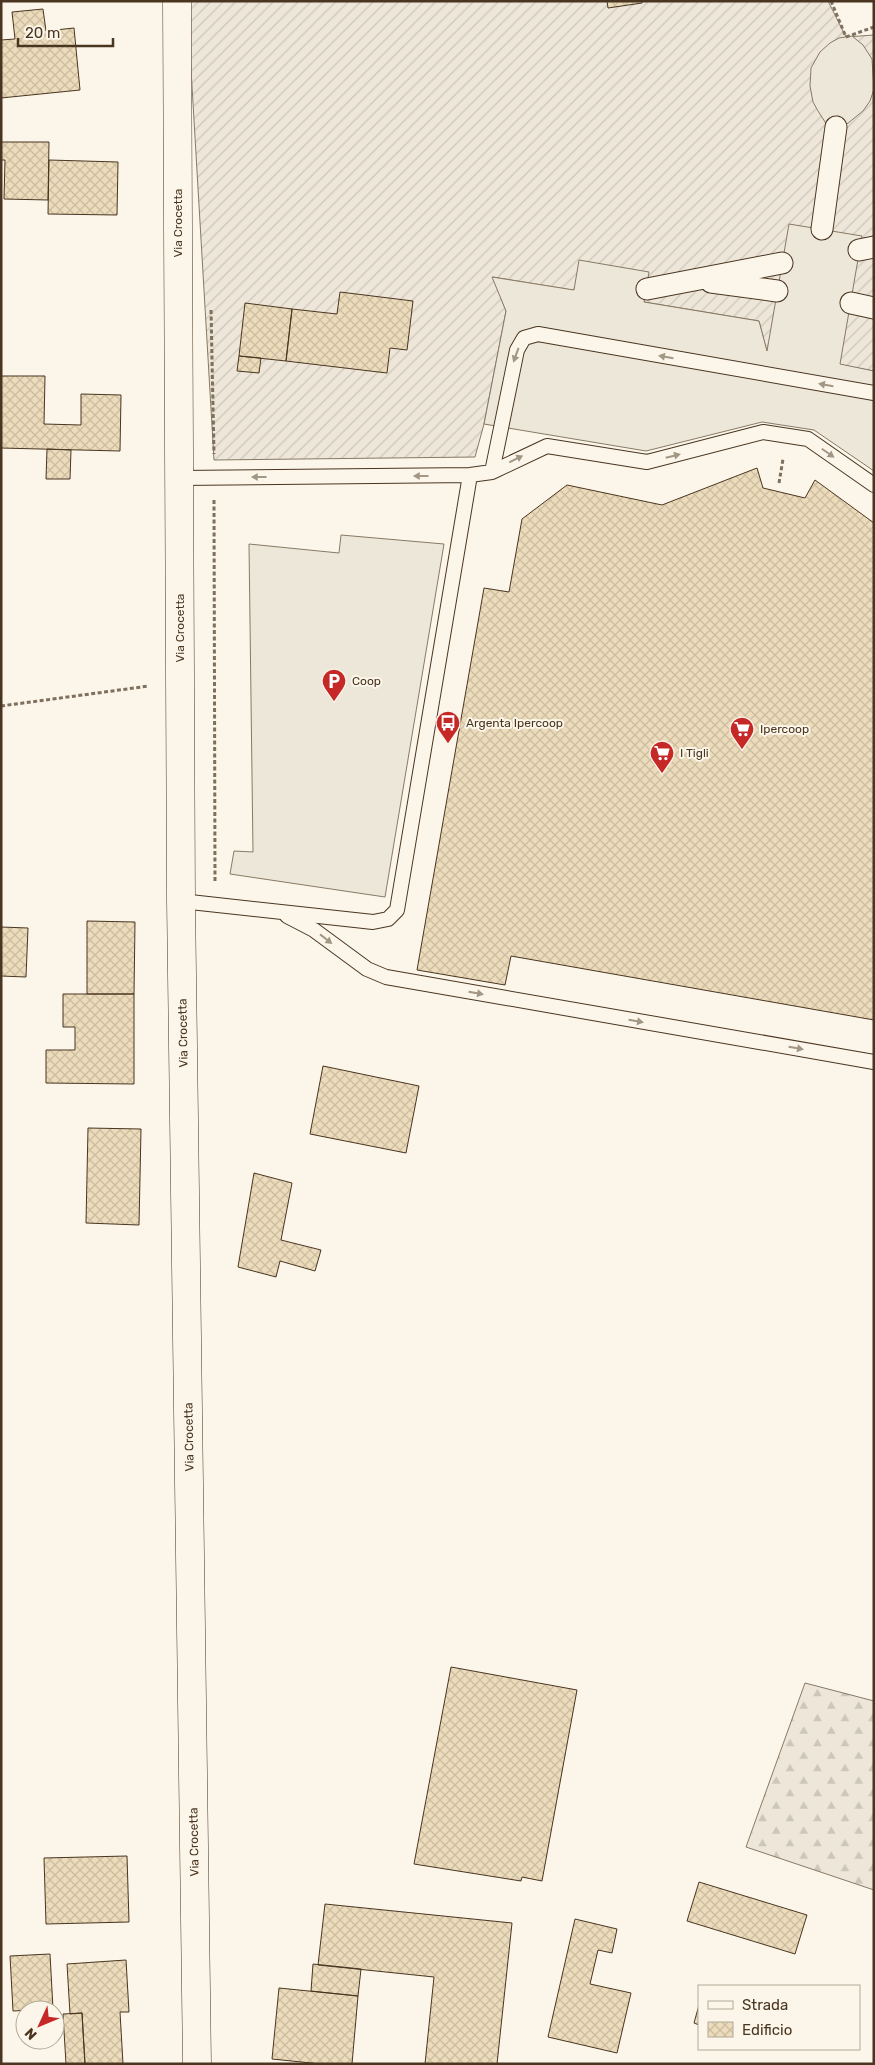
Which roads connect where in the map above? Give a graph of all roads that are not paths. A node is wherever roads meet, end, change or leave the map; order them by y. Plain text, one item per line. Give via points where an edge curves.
1 (177, 1) edge
2 (836, 127) dead end
3 (822, 229) dead end
4 (782, 263) dead end
5 (693, 280) junction
6 (648, 281) dead end
7 (777, 291) dead end
8 (851, 303) dead end
9 (874, 308) edge
10 (874, 393) edge
11 (492, 472) junction
12 (470, 475) junction
13 (180, 478) junction
14 (874, 485) edge
15 (181, 901) junction
16 (267, 910) junction
17 (874, 1062) edge
18 (197, 2064) edge

1 - 13 street, Via Crocetta
2 - 3 street
4 - 5 street
5 - 6 street
5 - 7 street
8 - 9 street
10 -> 11 lane via 538,334 524,338 516,350
11 - 12 lane
11 -> 14 lane via 547,446 648,462 763,432 808,439
12 -> 13 lane
12 - 16 lane via 398,910 388,919 373,922
13 - 15 street, Via Crocetta
15 - 16 lane
15 - 18 street, Via Crocetta
16 -> 17 lane via 295,919 367,969 386,977

